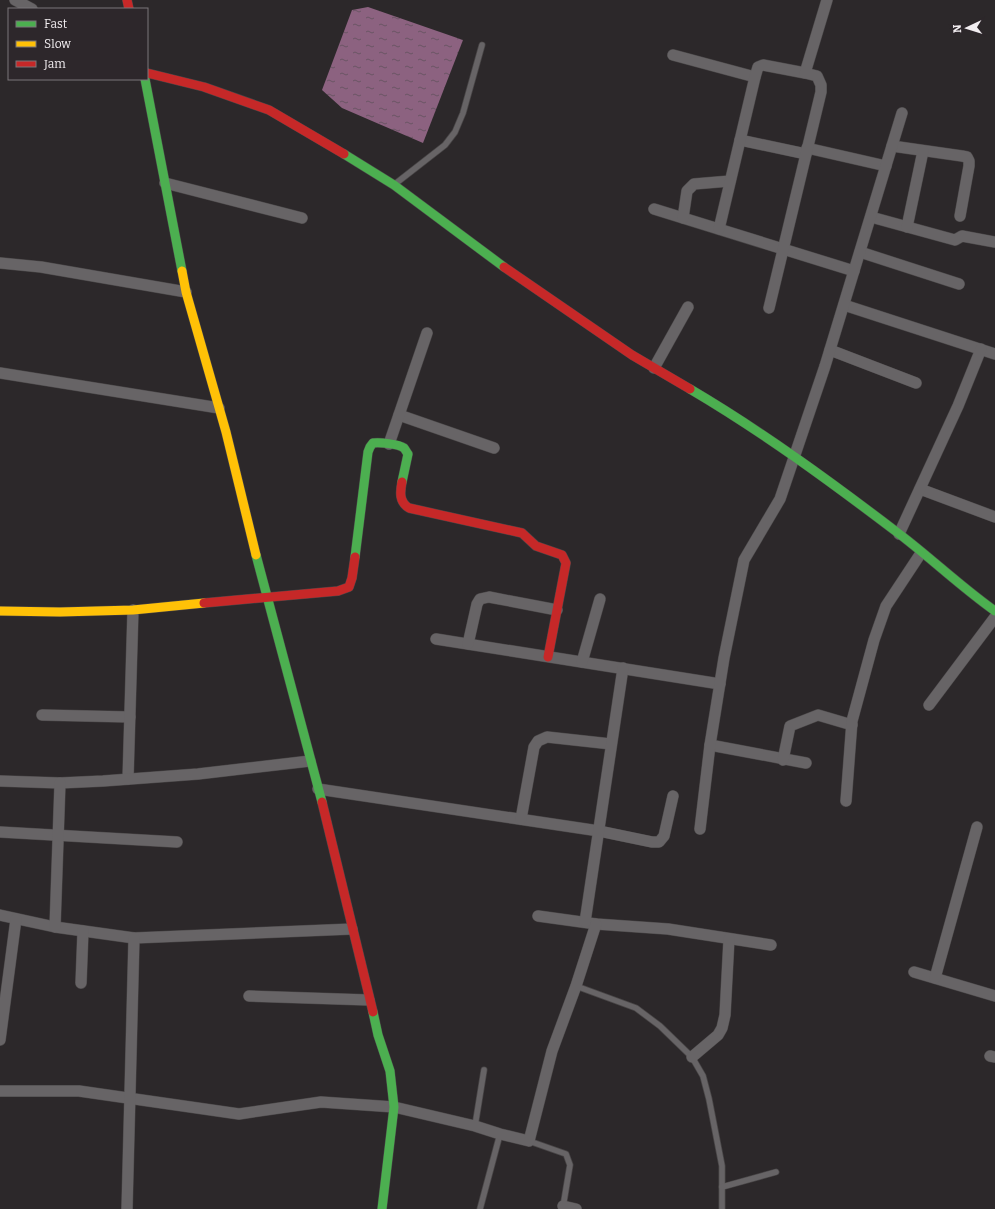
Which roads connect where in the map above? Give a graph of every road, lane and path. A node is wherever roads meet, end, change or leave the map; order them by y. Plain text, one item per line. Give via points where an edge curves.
1 (15, 0) edge
2 (827, 0) edge
3 (30, 8) edge
4 (482, 45) dead end
5 (673, 55) dead end
6 (805, 72) junction
7 (148, 73) edge
8 (754, 77) junction
9 (145, 80) edge
10 (902, 113) dead end
11 (740, 140) junction
12 (892, 146) junction
13 (807, 151) junction
14 (923, 151) junction
15 (886, 166) junction
16 (730, 181) junction
17 (165, 183) junction
18 (394, 185) junction
19 (654, 209) dead end
20 (871, 216) junction
21 (960, 216) dead end
22 (302, 218) dead end
23 (683, 218) junction
24 (907, 227) junction
25 (719, 229) junction
26 (995, 242) edge
27 (783, 249) junction
28 (860, 252) junction
29 (0, 263) edge
30 (854, 271) junction
31 (959, 284) dead end
32 (186, 292) junction
33 (844, 305) junction
34 (688, 307) dead end
35 (769, 308) dead end
36 (427, 333) dead end
37 (981, 349) junction
38 (830, 350) junction
39 (995, 354) edge
40 (654, 368) junction
41 (0, 373) edge
42 (916, 383) dead end
43 (219, 408) junction
44 (399, 415) junction
45 (389, 444) junction
46 (494, 448) dead end
47 (794, 456) junction
48 (920, 489) junction
49 (995, 518) edge
50 (899, 534) junction
51 (921, 552) junction
52 (266, 597) junction
53 (600, 599) dead end
54 (133, 610) junction
55 (556, 610) junction
56 (0, 611) edge
57 (995, 611) edge
58 (995, 617) edge
59 (436, 639) dead end
60 (468, 644) junction
61 (548, 657) junction
62 (582, 662) junction
63 (623, 668) junction
64 (720, 684) junction
65 (929, 705) dead end
66 (42, 715) dead end
67 (130, 717) junction
68 (852, 724) junction
69 (612, 744) junction
70 (710, 745) junction
71 (784, 760) junction
72 (310, 761) junction
73 (806, 763) dead end
74 (128, 779) junction
75 (0, 782) edge
76 (60, 783) junction
77 (318, 789) junction
78 (673, 796) dead end
79 (846, 800) dead end
80 (521, 819) junction
81 (977, 828) dead end
82 (700, 829) dead end
83 (599, 830) junction
84 (0, 832) edge
85 (58, 835) junction
86 (178, 842) dead end
87 (0, 915) edge
88 (538, 916) dead end
89 (16, 919) junction
90 (590, 923) junction
91 (55, 927) junction
92 (352, 929) junction
93 (83, 931) junction
94 (134, 938) junction
95 (730, 939) junction
96 (771, 945) dead end
97 (6, 955) edge
98 (914, 972) dead end
99 (935, 978) junction
100 (81, 983) dead end
101 (576, 986) junction
102 (248, 996) dead end
103 (995, 996) edge
104 (369, 1000) junction
105 (0, 1040) edge
106 (692, 1057) junction
107 (484, 1070) dead end
108 (0, 1091) edge
109 (130, 1099) junction
110 (394, 1107) junction
111 (475, 1126) junction
112 (500, 1134) junction
113 (529, 1141) junction
114 (776, 1172) dead end
115 (722, 1187) junction
116 (563, 1207) edge
117 (127, 1209) edge
118 (382, 1209) edge
119 (480, 1209) edge
120 (576, 1209) edge
121 (722, 1209) edge

1 - 3 street
2 - 6 street
4 - 18 lane via 463,113 455,132 445,145
5 - 8 street
6 - 8 street via 762,65 758,67
6 - 13 street via 817,76 822,85
7 - 18 street via 204,87 269,110
8 - 11 street
9 - 17 street
10 - 12 street
11 - 13 street
11 - 16 street
12 - 14 street
12 - 15 street
13 - 15 street
13 - 27 street
14 - 21 street via 967,157 969,166
14 - 24 street
15 - 20 street
16 - 23 street via 694,184 687,191
16 - 25 street
17 - 22 street
17 - 32 street
18 - 40 street via 502,266
19 - 23 street
20 - 24 street
20 - 28 street
23 - 25 street
24 - 26 street via 955,240 962,236
25 - 27 street
27 - 30 street
27 - 35 street
28 - 30 street
28 - 31 street
29 - 32 street via 41,267
30 - 33 street
32 - 43 street
33 - 37 street
33 - 38 street
34 - 40 street
36 - 44 street
37 - 39 street
37 - 48 street
38 - 42 street
38 - 47 street
40 - 47 street
41 - 43 street
43 - 52 street
44 - 45 street
44 - 46 street
45 - 52 street via 374,442 368,452 349,587 338,591
45 - 55 street via 402,447 408,454 400,498 409,508 522,533 536,546 562,555 566,563
47 - 50 street
47 - 64 street via 780,499 744,560
48 - 49 street
48 - 50 street
50 - 51 street
51 - 57 street
51 - 68 street via 886,606 874,640
52 - 54 street
52 - 72 street
53 - 62 street
54 - 56 street
54 - 67 street
55 - 60 street via 489,597 480,599
55 - 61 street
58 - 65 street
59 - 60 street
60 - 61 street
61 - 62 street
62 - 63 street
63 - 64 street
63 - 69 street
64 - 70 street
66 - 67 street
67 - 74 street
68 - 71 street via 818,715 790,726
68 - 79 street
69 - 80 street via 547,737 538,741 534,747
69 - 83 street
70 - 71 street
70 - 82 street
71 - 73 street
72 - 74 street
72 - 77 street
74 - 76 street
75 - 76 street
76 - 85 street
77 - 80 street
77 - 92 street
78 - 83 street via 664,836 659,842
80 - 83 street
81 - 99 street
83 - 90 street
84 - 85 street
85 - 86 street
85 - 91 street
87 - 89 street
88 - 90 street
89 - 91 street
89 - 97 street
90 - 95 street via 668,929
90 - 101 street
91 - 93 street
92 - 94 street
92 - 104 street
93 - 94 street
93 - 100 street
94 - 109 street
95 - 96 street
95 - 106 street via 722,1028 718,1035
97 - 105 street
98 - 99 street
99 - 103 street
101 - 106 lane via 636,1008 660,1026
101 - 113 street via 552,1050
102 - 104 street
104 - 110 street via 390,1071
106 - 115 lane via 703,1076 710,1098 722,1166
107 - 111 lane
108 - 109 street via 79,1091
109 - 110 street via 239,1114 321,1102
109 - 117 street
110 - 111 street
110 - 118 street
111 - 112 street
112 - 113 street
112 - 119 lane
113 - 116 lane via 566,1154 570,1165
114 - 115 lane
115 - 121 lane
116 - 120 street

